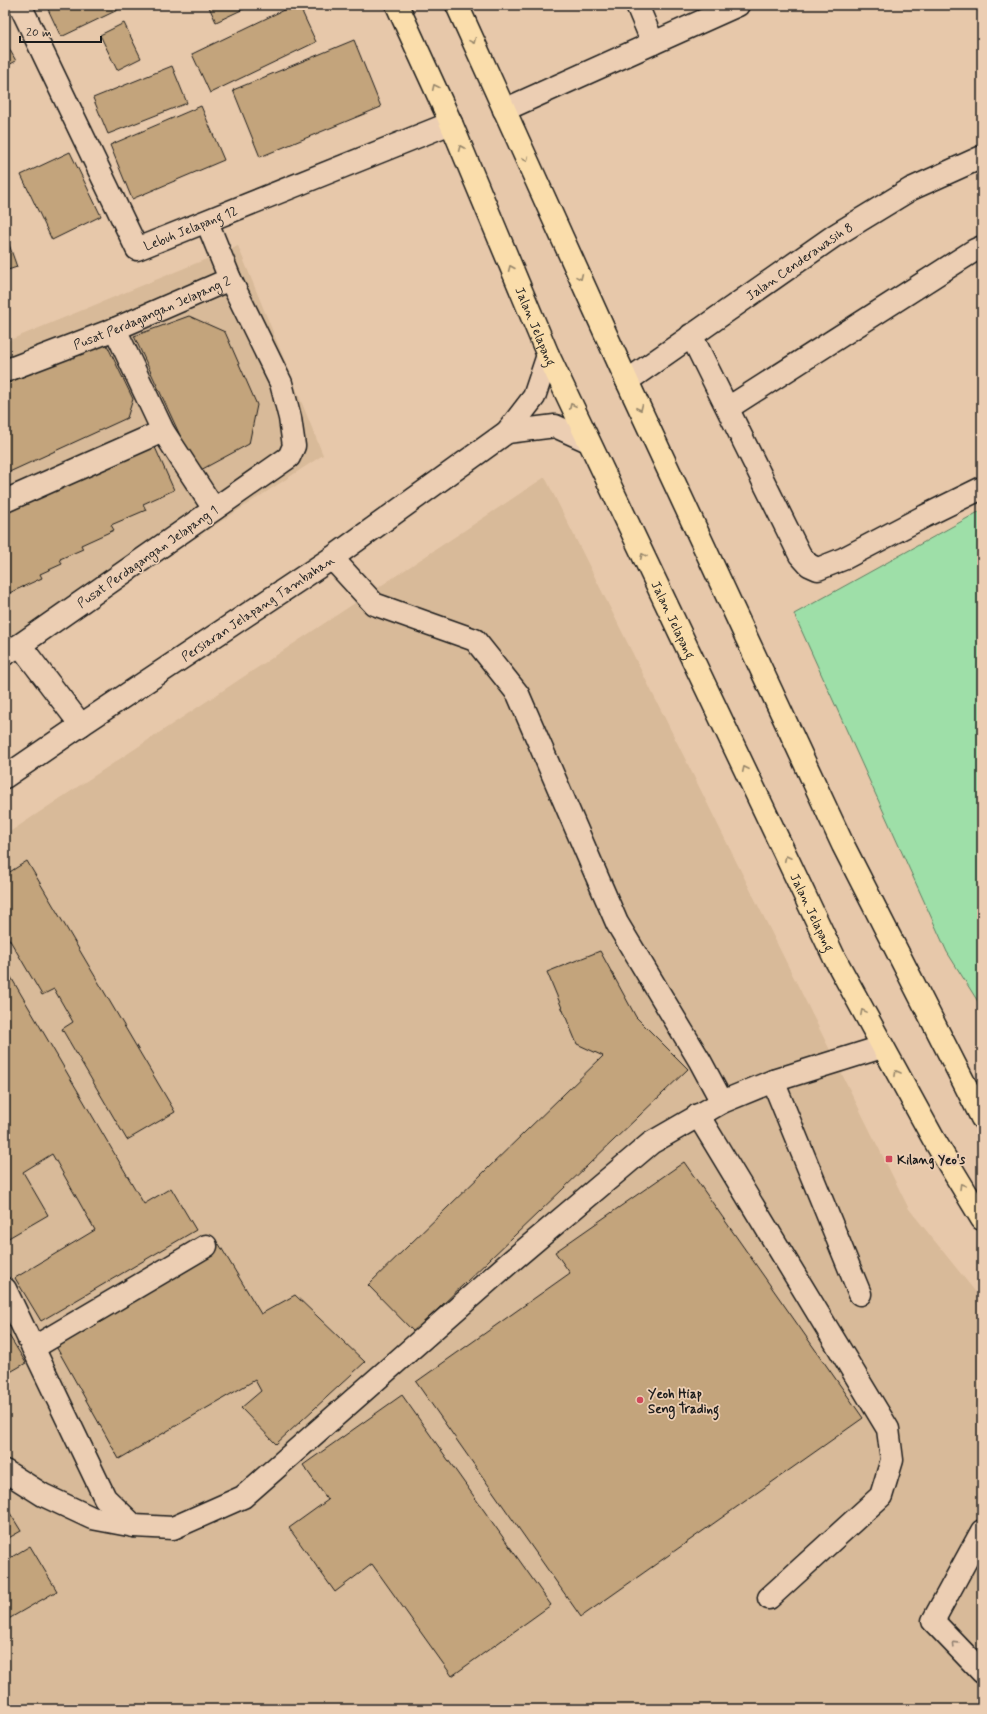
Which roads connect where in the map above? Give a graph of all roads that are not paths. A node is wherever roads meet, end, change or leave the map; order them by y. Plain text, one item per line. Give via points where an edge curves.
1 (20, 5) edge
2 (397, 5) edge
3 (457, 5) edge
4 (637, 5) edge
5 (738, 5) edge
6 (653, 43) junction
7 (504, 110) junction
8 (451, 123) junction
9 (982, 157) edge
10 (207, 222) junction
11 (982, 247) edge
12 (230, 279) junction
13 (115, 329) junction
14 (691, 335) junction
15 (548, 355) junction
16 (5, 371) edge
17 (627, 381) junction
18 (728, 408) junction
19 (163, 431) junction
20 (507, 432) junction
21 (588, 441) junction
22 (289, 457) joint
23 (982, 488) edge
24 (5, 501) edge
25 (214, 509) junction
26 (332, 558) junction
27 (13, 649) edge
28 (80, 725) junction
29 (5, 777) edge
30 (882, 1046) junction
31 (773, 1081) junction
32 (722, 1102) junction
33 (698, 1115) junction
34 (982, 1118) edge
35 (982, 1219) edge
36 (206, 1246) dead end
37 (5, 1289) edge
38 (860, 1294) dead end
39 (33, 1348) junction
40 (5, 1471) edge
41 (134, 1526) junction
42 (982, 1531) edge
43 (769, 1598) dead end
44 (982, 1672) edge

1 - 10 street, Lebuh Jelapang 12 via 137,250
8 -> 2 main road, Jalan Jelapang
3 -> 7 main road
4 - 6 street
5 - 6 street
6 - 7 street
7 -> 17 main road
8 - 10 street, Lebuh Jelapang 12
15 -> 8 main road, Jalan Jelapang
9 - 14 street, Jalan Cenderawasih 8 via 911,189 834,236
10 - 12 street
11 - 18 street
12 - 13 street, Pusat Perdagangan Jelapang 2
12 - 22 street, Pusat Perdagangan Jelapang 2 via 281,383 294,446
13 - 16 street, Pusat Perdagangan Jelapang 2
13 - 19 street
14 - 17 street, Jalan Cenderawasih 8
14 - 18 street
15 - 20 street, Persiaran Jelapang Tambahan via 534,397
21 -> 15 main road, Jalan Jelapang
17 -> 34 main road via 843,845
18 - 23 street via 800,555 809,565 818,569 843,559
19 - 24 street
19 - 25 street
20 - 21 street, Persiaran Jelapang Tambahan via 555,426
20 - 26 street, Persiaran Jelapang Tambahan
30 -> 21 main road, Jalan Jelapang via 834,958
22 - 25 street, Pusat Perdagangan Jelapang 1
25 - 27 street, Pusat Perdagangan Jelapang 1
26 - 28 street, Persiaran Jelapang Tambahan
26 - 32 street via 374,604 475,640 518,694 617,923
27 - 28 street
28 - 29 street, Persiaran Jelapang Tambahan
30 - 31 street
35 -> 30 main road, Jalan Jelapang
31 - 32 street
31 - 38 street
32 - 33 street
33 - 41 street via 651,1143 577,1204 243,1497 173,1528
33 - 43 street via 888,1429 892,1460 881,1496
36 - 39 street
37 - 39 street
39 - 41 street via 105,1498
40 - 41 street via 43,1495 92,1518
44 -> 42 street via 933,1621

